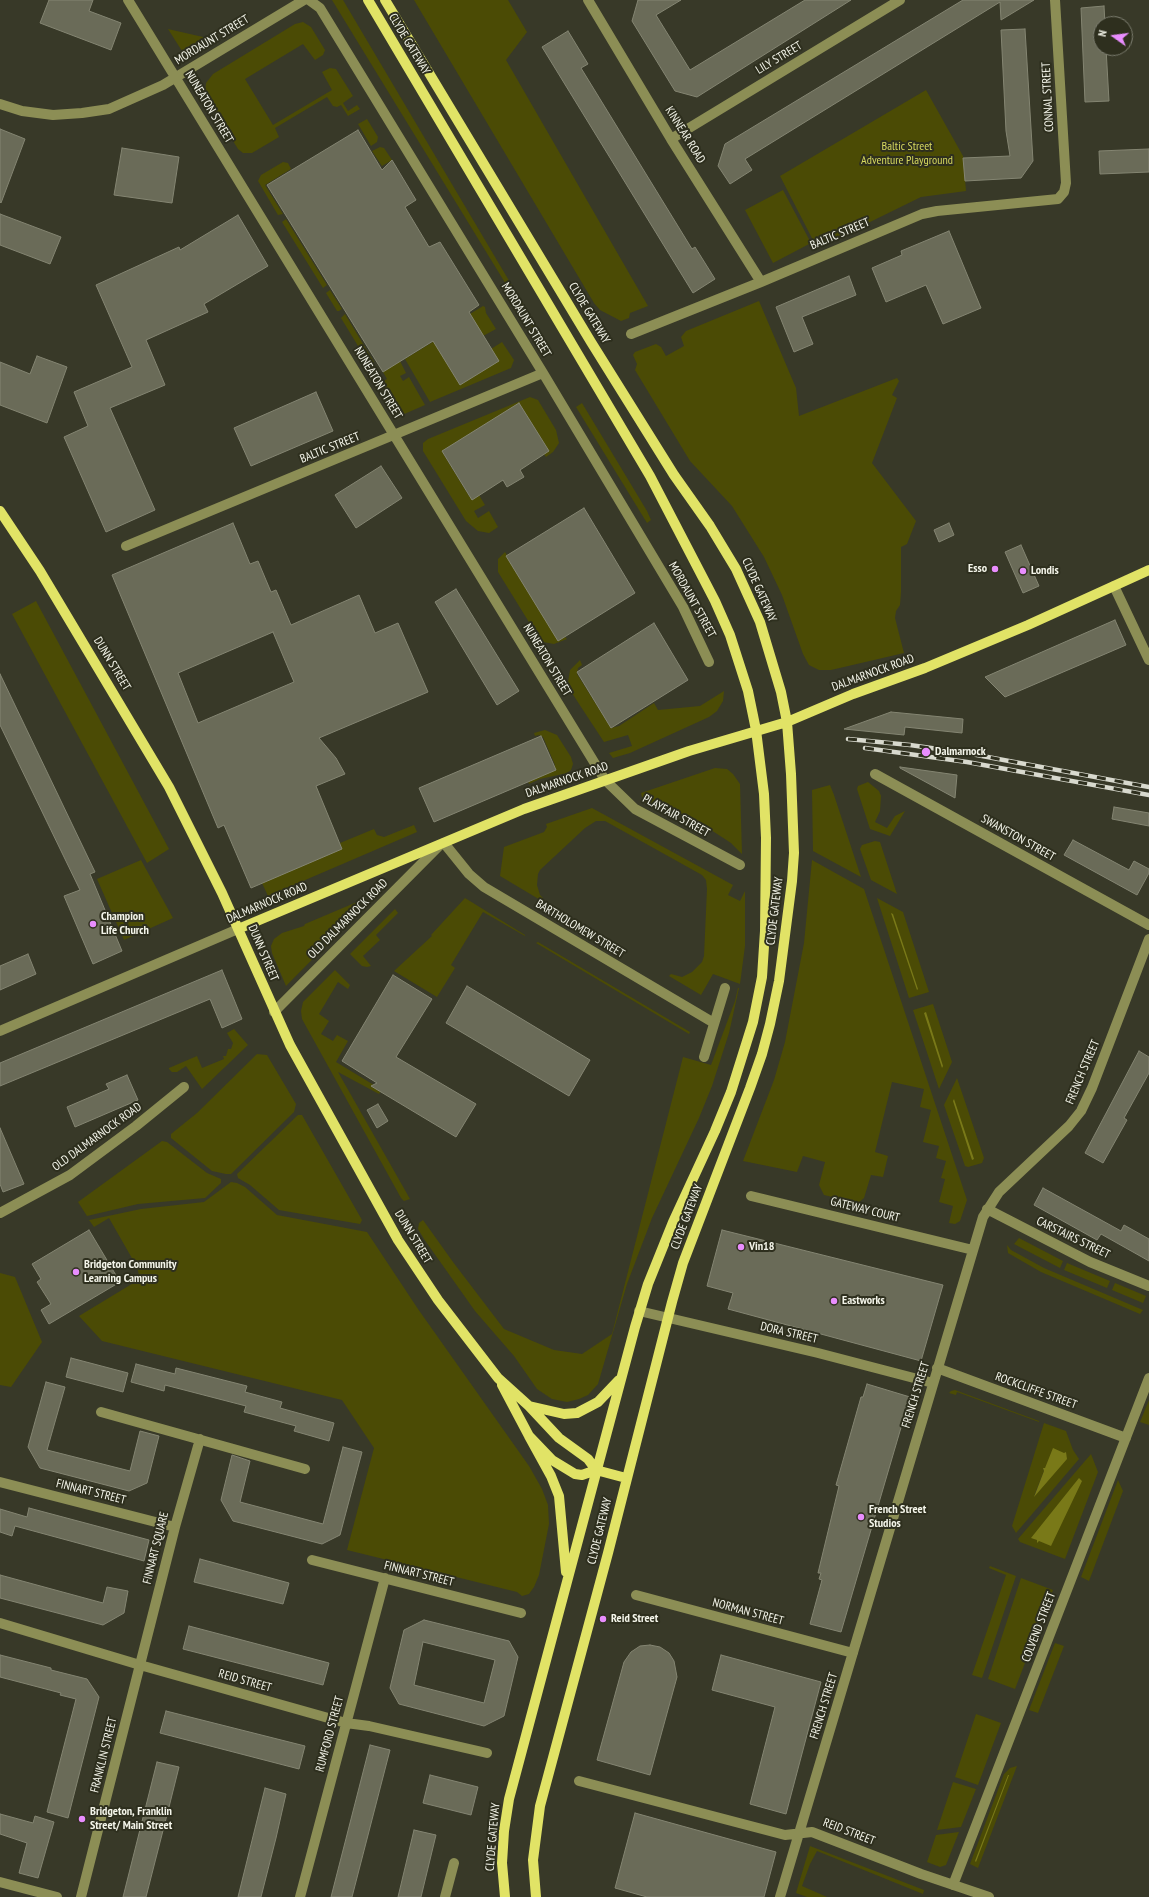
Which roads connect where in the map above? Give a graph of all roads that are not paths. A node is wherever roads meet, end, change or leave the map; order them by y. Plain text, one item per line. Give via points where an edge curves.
1 (128, 0) edge
2 (304, 0) edge
3 (309, 0) edge
4 (368, 0) edge
5 (385, 0) edge
6 (588, 0) edge
7 (900, 0) edge
8 (1055, 0) edge
9 (175, 78) junction
10 (0, 104) edge
11 (672, 138) junction
12 (1064, 192) joint
13 (762, 282) junction
14 (631, 334) dead end
15 (543, 373) junction
16 (394, 435) junction
17 (0, 511) edge
18 (126, 546) dead end
19 (1149, 570) edge
20 (1114, 586) junction
21 (1149, 660) edge
22 (709, 662) dead end
23 (787, 722) junction
24 (756, 730) junction
25 (875, 774) dead end
26 (605, 780) junction
27 (442, 844) junction
28 (740, 865) dead end
29 (1149, 925) edge
30 (238, 929) junction
31 (1149, 939) edge
32 (725, 988) dead end
33 (274, 1012) junction
34 (714, 1023) junction
35 (0, 1030) edge
36 (704, 1057) dead end
37 (184, 1086) dead end
38 (751, 1196) dead end
39 (987, 1209) junction
40 (0, 1213) edge
41 (973, 1250) junction
42 (1149, 1286) edge
43 (639, 1311) junction
44 (667, 1318) junction
45 (938, 1368) junction
46 (622, 1377) junction
47 (498, 1378) junction
48 (1149, 1378) edge
49 (933, 1383) junction
50 (529, 1406) junction
51 (101, 1412) dead end
52 (529, 1436) junction
53 (1126, 1438) junction
54 (200, 1439) junction
55 (305, 1469) dead end
56 (596, 1470) junction
57 (626, 1478) junction
58 (0, 1482) edge
59 (175, 1527) junction
60 (312, 1560) dead end
61 (385, 1578) junction
62 (567, 1580) junction
63 (636, 1596) dead end
64 (521, 1613) dead end
65 (0, 1622) edge
66 (853, 1653) junction
67 (140, 1665) junction
68 (346, 1723) junction
69 (487, 1753) dead end
70 (579, 1781) dead end
71 (799, 1834) junction
72 (454, 1863) dead end
73 (0, 1882) edge
74 (953, 1885) junction
75 (57, 1897) edge
76 (81, 1897) edge
77 (300, 1897) edge
78 (445, 1897) edge
79 (505, 1897) edge
80 (536, 1897) edge
81 (780, 1897) edge
82 (989, 1897) edge

1 - 9 street, NUNEATON STREET
2 - 9 street, MORDAUNT STREET
3 - 15 street, MORDAUNT STREET via 320,8
4 - 24 main road, CLYDE GATEWAY via 650,476 730,635 748,691
5 - 23 main road, CLYDE GATEWAY via 591,342 736,569 754,605 767,641
6 - 11 street, KINNEAR ROAD
7 - 11 street, LILY STREET
8 - 12 street, CONNAL STREET via 1066,184
9 - 10 street, MORDAUNT STREET via 116,106 82,113 37,114
9 - 16 street, NUNEATON STREET
11 - 13 street, KINNEAR ROAD
12 - 13 street, BALTIC STREET via 1058,200 1053,201 922,214
13 - 14 street, BALTIC STREET
15 - 16 street, BALTIC STREET
15 - 22 street, MORDAUNT STREET via 683,607
16 - 18 street, BALTIC STREET
16 - 26 street, NUNEATON STREET
17 - 30 main road, DUNN STREET via 40,571 153,759 189,826
19 - 20 main road, DALMARNOCK ROAD
20 - 21 street
20 - 23 main road, DALMARNOCK ROAD via 965,652
23 - 24 main road, DALMARNOCK ROAD
23 - 44 main road, CLYDE GATEWAY via 794,852 779,981 762,1054 683,1263
24 - 26 main road, DALMARNOCK ROAD
24 - 43 main road, CLYDE GATEWAY via 764,794 766,878 762,977 753,1022 731,1092 678,1210
25 - 29 street, SWANSTON STREET
26 - 27 main road, DALMARNOCK ROAD via 524,809
26 - 28 street, PLAYFAIR STREET via 634,809
27 - 30 main road, DALMARNOCK ROAD
27 - 33 street, OLD DALMARNOCK ROAD
27 - 34 street, BARTHOLOMEW STREET via 484,887
30 - 33 main road, DUNN STREET
30 - 35 street, DALMARNOCK ROAD
31 - 39 street, FRENCH STREET via 1081,1111 1069,1126 999,1192
32 - 34 street
33 - 47 main road, DUNN STREET via 294,1054 398,1240 434,1294
34 - 36 street
37 - 40 street, OLD DALMARNOCK ROAD via 70,1175
38 - 41 street, GATEWAY COURT
39 - 41 street, FRENCH STREET
39 - 42 street, CARSTAIRS STREET via 1084,1259
41 - 45 street, FRENCH STREET
43 - 44 street, DORA STREET
43 - 46 main road, CLYDE GATEWAY
44 - 49 street, DORA STREET
44 - 57 main road, CLYDE GATEWAY
45 - 49 street, FRENCH STREET
45 - 53 street, ROCKCLIFFE STREET
46 - 50 main road via 598,1402 577,1413 564,1414
46 - 56 main road, CLYDE GATEWAY
47 - 50 main road, DUNN STREET
47 - 52 main road, DUNN STREET
48 - 53 street, COLVEND STREET
49 - 66 street, FRENCH STREET
50 - 56 main road, DUNN STREET via 563,1442 588,1459
51 - 54 street
52 - 56 main road, DUNN STREET via 552,1460 570,1472 582,1474
52 - 62 main road via 559,1496
53 - 74 street, COLVEND STREET
54 - 55 street
54 - 59 street, FINNART SQUARE
56 - 57 main road
56 - 62 main road, CLYDE GATEWAY
57 - 80 main road, CLYDE GATEWAY via 540,1806 533,1860
58 - 59 street, FINNART STREET
59 - 67 street, FINNART SQUARE
60 - 61 street, FINNART STREET
61 - 64 street, FINNART STREET
61 - 68 street, RUMFORD STREET
62 - 79 main road, CLYDE GATEWAY via 510,1799 502,1863
63 - 66 street, NORMAN STREET
65 - 67 street, REID STREET
66 - 71 street, FRENCH STREET
67 - 68 street, REID STREET
67 - 76 street, FRANKLIN STREET
68 - 69 street, REID STREET
68 - 77 street, RUMFORD STREET
70 - 71 street, REID STREET via 785,1834
71 - 74 street, REID STREET via 812,1832
71 - 81 street, FRENCH STREET
72 - 78 street
73 - 75 street
74 - 82 street, REID STREET

